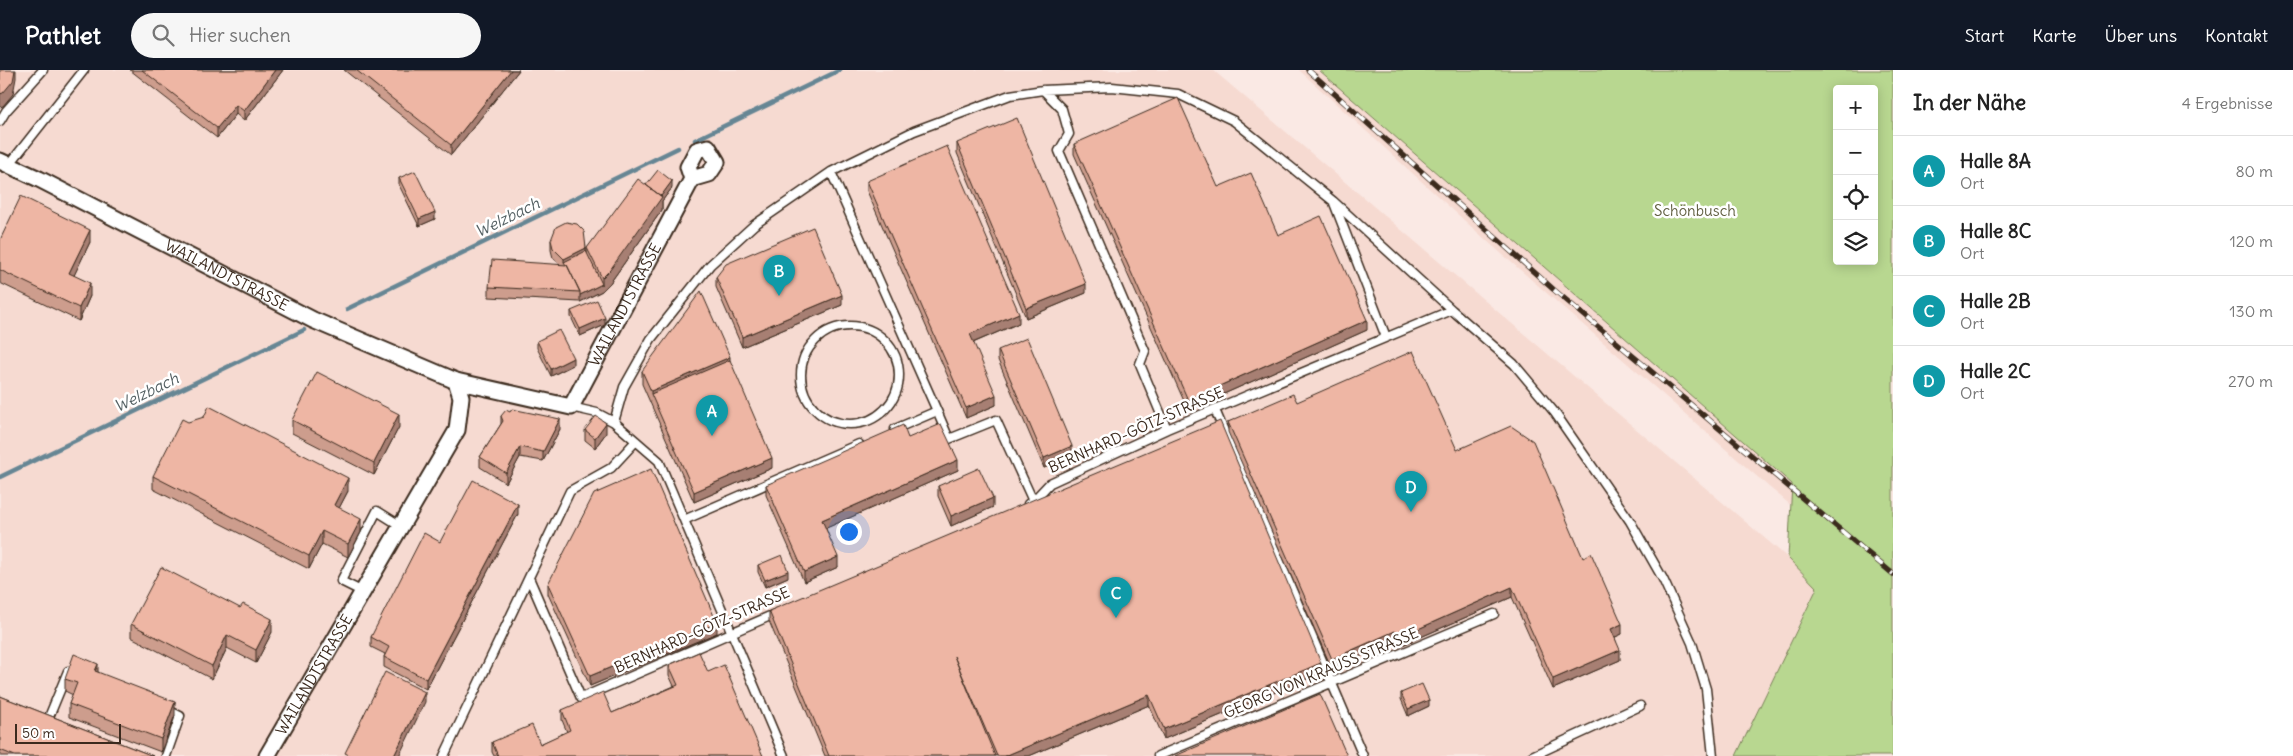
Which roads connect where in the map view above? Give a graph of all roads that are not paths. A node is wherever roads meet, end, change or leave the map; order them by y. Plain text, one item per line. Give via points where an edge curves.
1 (43, 70) edge
2 (84, 70) edge
3 (1043, 90) junction
4 (0, 121) edge
5 (5, 163) edge
6 (831, 172) junction
7 (692, 179) dead end
8 (1333, 201) junction
9 (1452, 310) junction
10 (1386, 338) junction
11 (895, 353) joint
12 (456, 380) junction
13 (571, 407) junction
14 (1214, 410) junction
15 (937, 411) junction
16 (614, 422) junction
17 (1167, 429) junction
18 (891, 430) edge
19 (636, 441) junction
20 (864, 442) edge
21 (1033, 501) junction
22 (1017, 508) edge
23 (684, 520) junction
24 (401, 526) junction
25 (530, 580) junction
26 (363, 592) junction
27 (787, 609) edge
28 (1494, 614) dead end
29 (732, 633) junction
30 (72, 663) edge
31 (1333, 684) junction
32 (1640, 706) dead end
33 (162, 707) edge
34 (41, 714) edge
35 (49, 717) junction
36 (58, 721) edge
37 (166, 756) edge
38 (267, 756) edge
39 (444, 756) edge
40 (784, 756) edge
41 (1158, 756) edge
42 (1363, 756) edge
43 (1532, 756) edge
44 (1713, 756) edge

1 - 4 lane
2 - 5 lane
3 - 6 lane via 1010,95 914,131
3 - 8 lane via 1112,87 1178,94 1234,121
3 - 17 lane via 1062,108 1069,134 1059,151 1145,351 1140,364
5 - 12 street, WAILANDTSTRASSE via 313,320
6 - 15 lane
6 - 16 lane via 754,225 710,265 651,339 624,387
7 - 13 street, WAILANDTSTRASSE
8 - 9 lane
8 - 10 lane
9 - 10 lane, BERNHARD-GÖTZ-STRASSE
9 - 44 lane via 1514,364 1555,413 1630,521 1663,579 1692,643 1706,689
10 - 14 lane, BERNHARD-GÖTZ-STRASSE
11 - 11 lane via 879,334 853,325 822,333 802,358 801,389 818,414 842,424 868,422 890,405 899,379
12 - 13 street, WAILANDTSTRASSE
12 - 24 street, WAILANDTSTRASSE via 462,397 457,430
13 - 16 lane via 597,413
14 - 17 lane, BERNHARD-GÖTZ-STRASSE
14 - 31 lane
15 - 18 lane
15 - 21 lane via 949,439 996,420
16 - 19 lane
17 - 21 lane, BERNHARD-GÖTZ-STRASSE via 1050,483
19 - 23 lane via 659,461
19 - 25 lane via 611,468 570,492
20 - 23 lane
21 - 22 lane, BERNHARD-GÖTZ-STRASSE
23 - 29 lane
24 - 26 street, WAILANDTSTRASSE
24 - 26 lane via 378,512 341,581
25 - 29 lane, BERNHARD-GÖTZ-STRASSE via 580,698
25 - 39 lane
26 - 38 street, WAILANDTSTRASSE
27 - 29 lane, BERNHARD-GÖTZ-STRASSE
28 - 31 lane, GEORG VON KRAUSS STRASSE
29 - 40 lane
30 - 35 lane
31 - 41 lane, GEORG VON KRAUSS STRASSE
31 - 42 lane
32 - 43 lane
33 - 37 lane via 180,716
34 - 35 lane
35 - 36 lane

